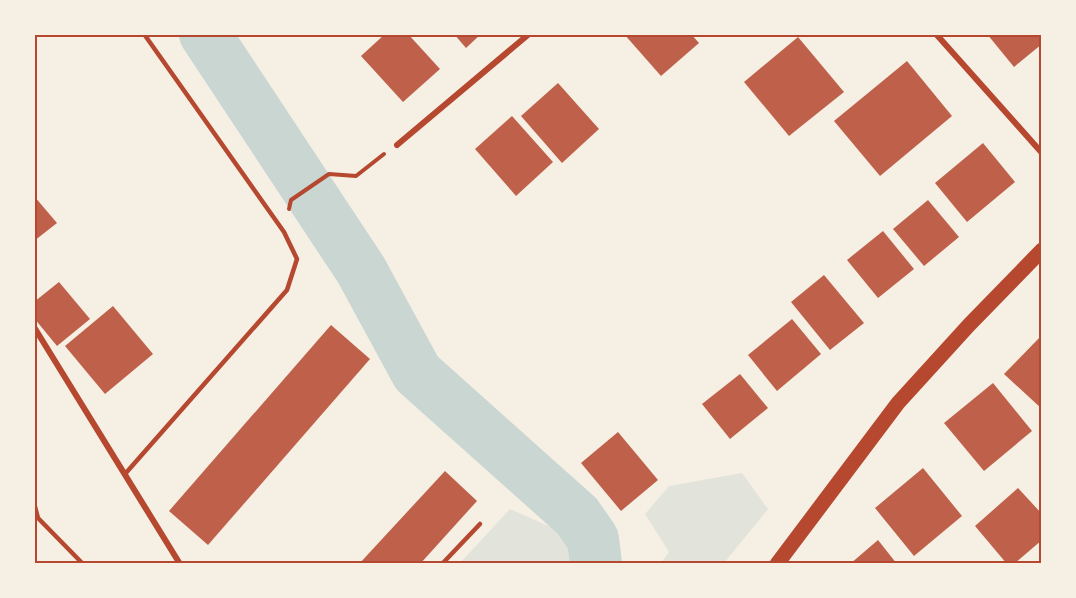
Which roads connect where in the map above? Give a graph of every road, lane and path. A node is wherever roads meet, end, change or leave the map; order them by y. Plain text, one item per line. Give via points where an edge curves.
1 (144, 34) edge
2 (529, 34) edge
3 (936, 34) edge
4 (397, 145) joint
5 (1041, 153) edge
6 (291, 200) dead end
7 (1041, 250) edge
8 (34, 327) edge
9 (125, 474) junction
10 (34, 503) edge
11 (36, 519) edge
12 (480, 524) dead end
13 (80, 563) edge
14 (180, 564) edge
15 (442, 564) edge
16 (777, 564) edge

1 - 9 lane via 284,232 297,259 287,290
2 - 4 street
3 - 5 street
4 - 6 path via 356,176 329,174
7 - 16 main road via 898,403
8 - 9 street
9 - 14 street
10 - 11 lane
11 - 13 lane
12 - 15 lane

